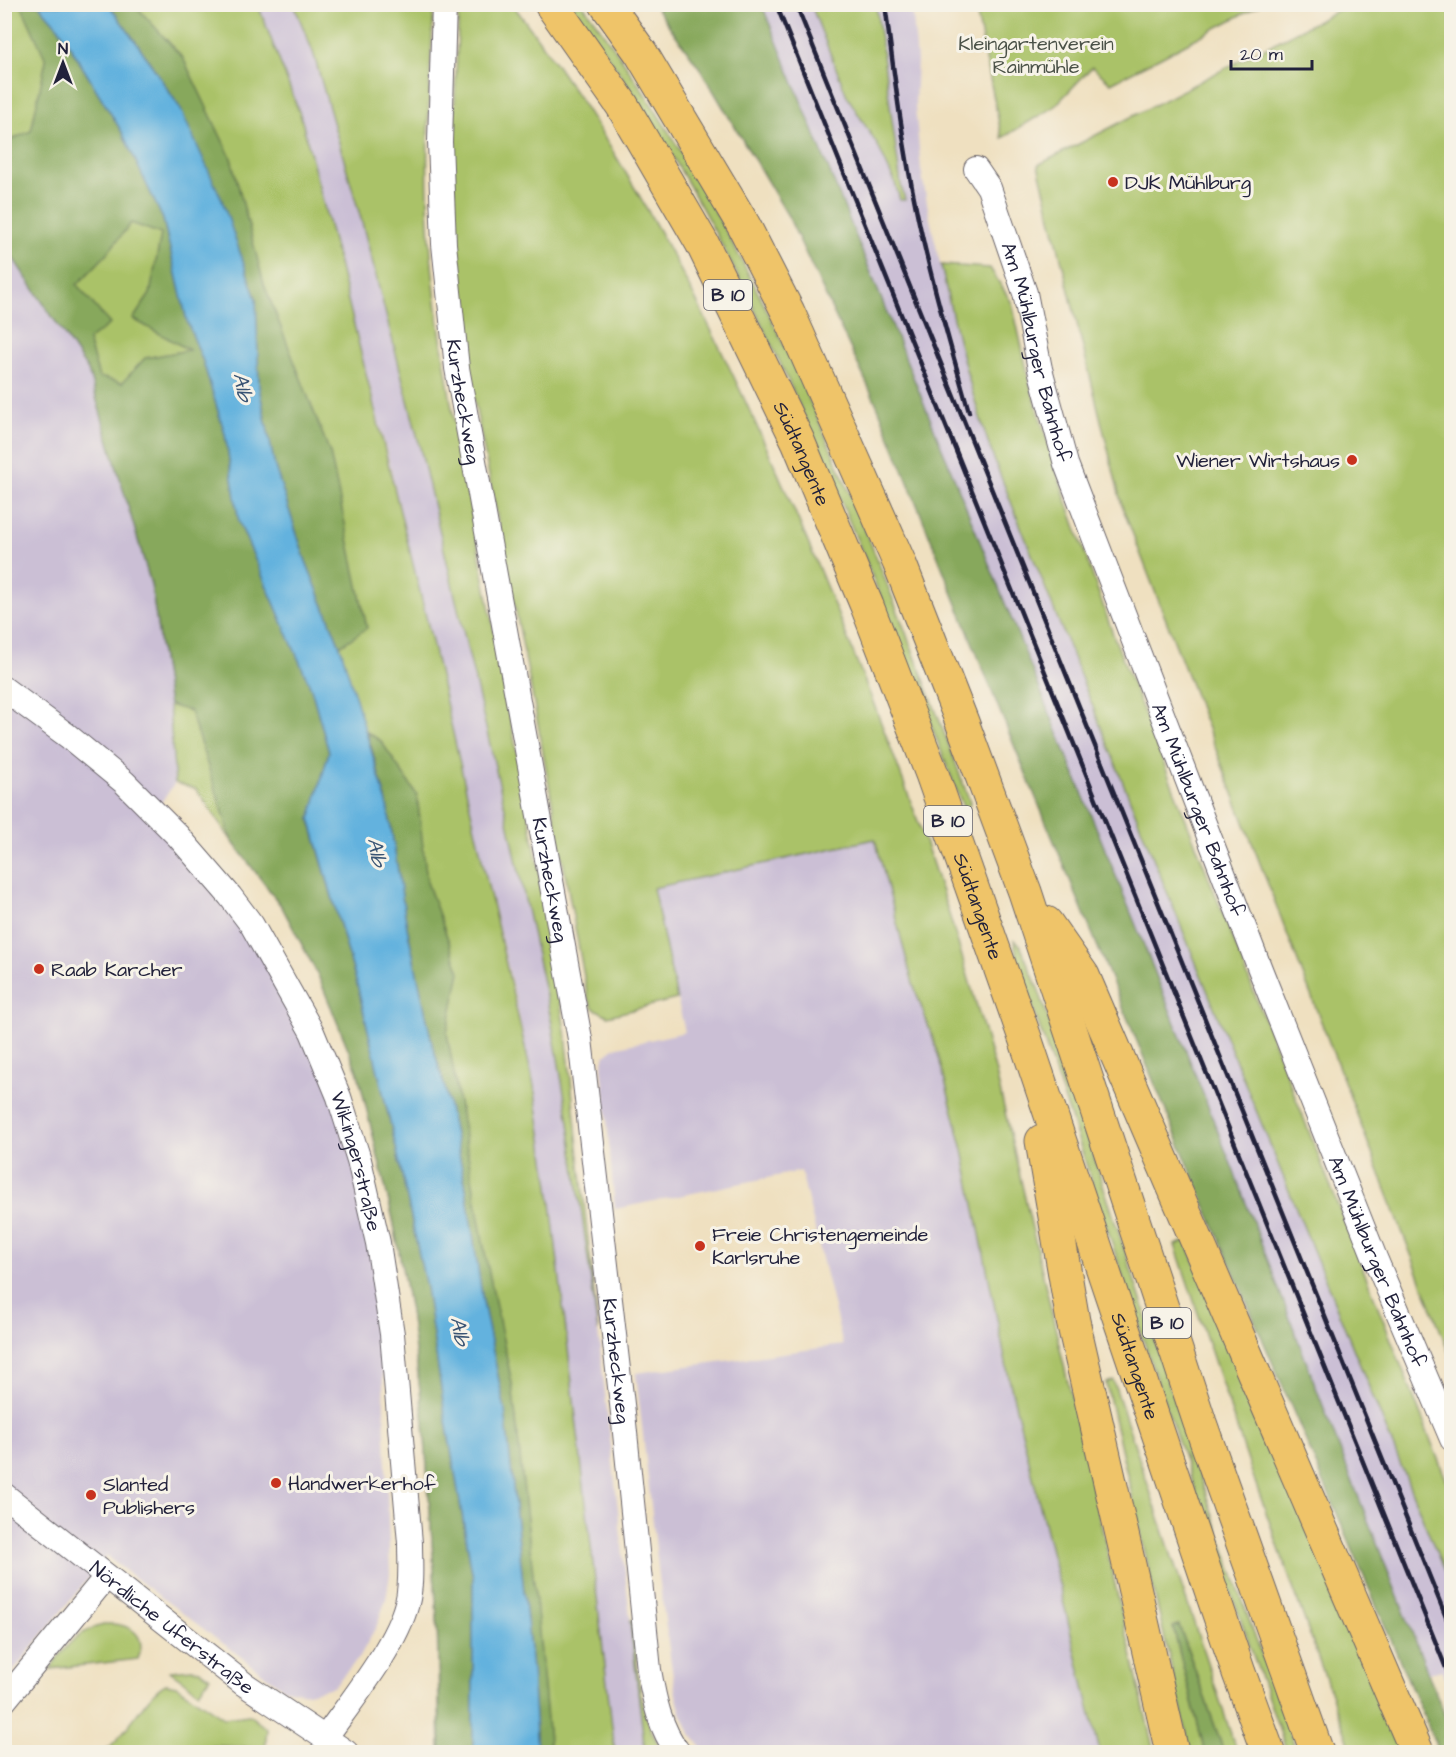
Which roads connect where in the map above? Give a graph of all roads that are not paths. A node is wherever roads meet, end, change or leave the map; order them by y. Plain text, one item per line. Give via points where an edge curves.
1 (444, 4) edge
2 (551, 4) edge
3 (606, 4) edge
4 (976, 168) dead end
5 (4, 689) edge
6 (1025, 892) junction
7 (1025, 1038) junction
8 (1452, 1439) edge
9 (4, 1495) edge
10 (106, 1577) junction
11 (4, 1701) edge
12 (325, 1738) junction
13 (346, 1752) edge
14 (678, 1752) edge
15 (1172, 1752) edge
16 (1268, 1752) edge
17 (1317, 1752) edge
18 (1417, 1752) edge

1 - 14 street, Kurzheckweg via 440,142 444,244 457,368 580,1039 624,1413 649,1670 655,1703 667,1736
2 - 7 highway, Südtangente / B 10 via 622,105 702,243 798,441 932,774
3 - 6 highway, B 10 via 641,53 744,226 788,312 899,562
4 - 8 street, Am Mühlburger Bahnhof via 989,188 1025,293 1040,369 1066,464 1374,1258
5 - 12 street, Wikingerstraße via 124,782 178,837 252,925 312,1032 359,1160 378,1243 392,1334 410,1576 407,1603 398,1627
6 - 17 highway, B 10 via 1200,1423
6 - 18 highway via 1083,976
7 - 15 highway via 1072,1321
7 - 16 highway, Südtangente / B 10
9 - 10 street, Nördliche Uferstraße
10 - 11 street
10 - 12 street, Nördliche Uferstraße via 244,1684
12 - 13 street, Nördliche Uferstraße

